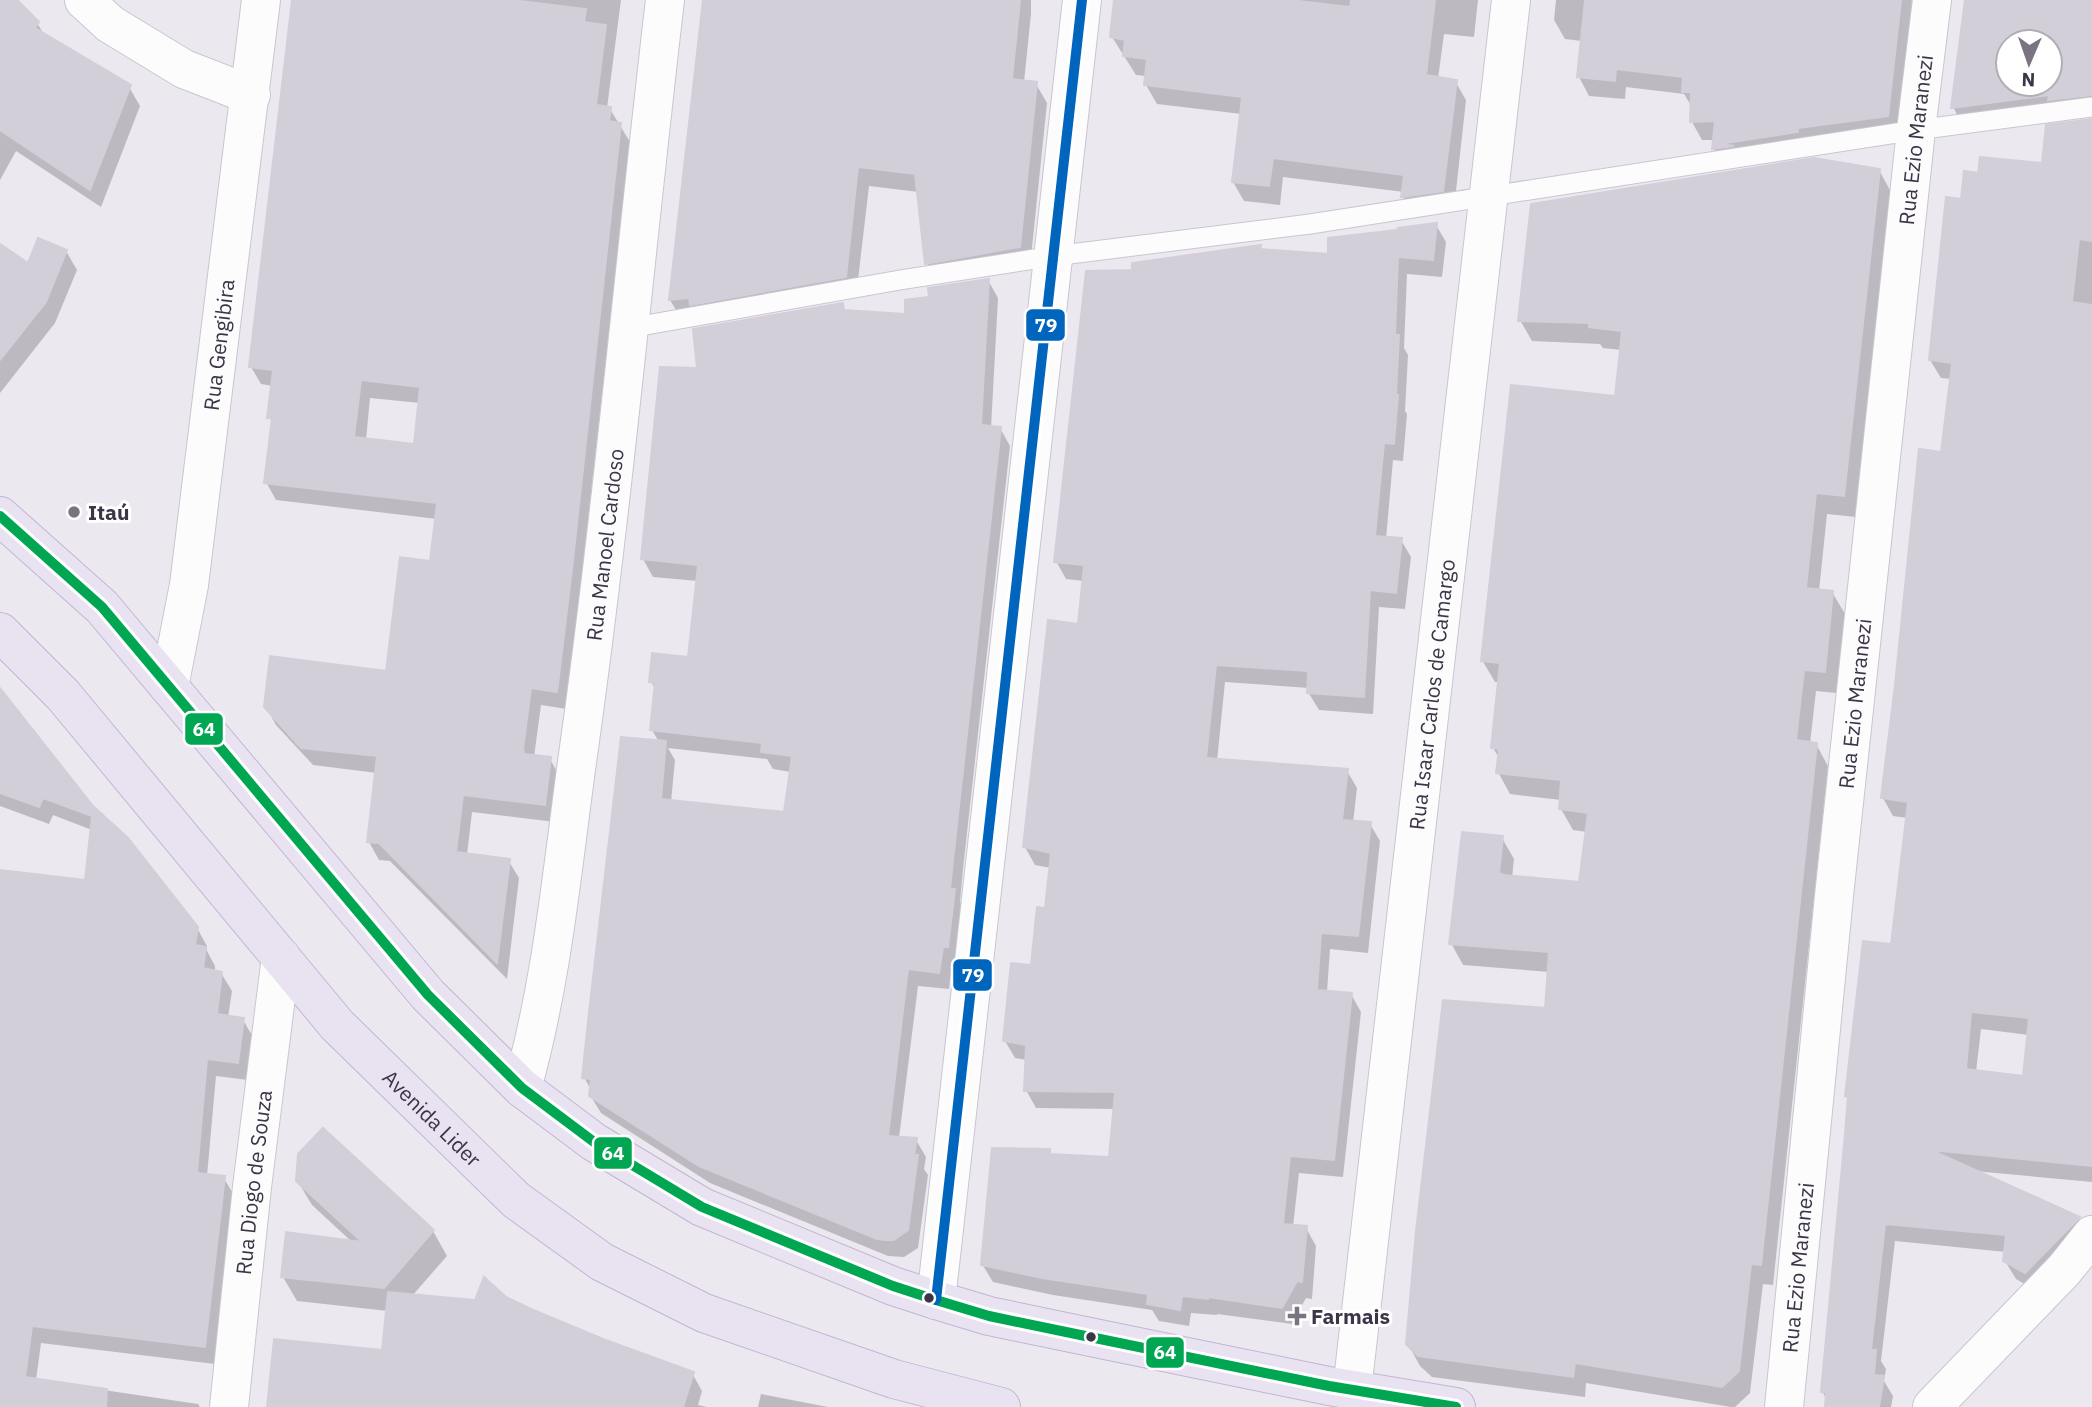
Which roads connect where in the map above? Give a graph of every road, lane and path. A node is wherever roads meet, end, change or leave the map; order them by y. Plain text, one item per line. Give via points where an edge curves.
1 (83, 0) edge
2 (261, 0) edge
3 (665, 0) edge
4 (1082, 0) edge
5 (1511, 0) edge
6 (1932, 0) edge
7 (251, 95) junction
8 (2092, 107) edge
9 (1916, 130) junction
10 (1489, 196) junction
11 (1054, 256) junction
12 (629, 328) junction
13 (0, 516) edge
14 (0, 632) edge
15 (169, 687) junction
16 (281, 957) junction
17 (522, 1088) junction
18 (2092, 1236) edge
19 (936, 1300) junction
20 (1352, 1390) junction
21 (950, 1401) edge
22 (229, 1407) edge
23 (1001, 1407) edge
24 (1456, 1407) edge
25 (1784, 1407) edge
26 (1932, 1407) edge

1 - 7 street via 110,24 184,69
2 - 7 street, Rua Gengibira
3 - 12 street, Rua Manoel Cardoso
4 - 11 street
5 - 10 street, Rua Isaar Carlos de Camargo
6 - 9 street, Rua Ezio Maranezi
7 - 15 street, Rua Gengibira via 189,584
8 - 9 lane
9 - 10 lane
9 - 25 street, Rua Ezio Maranezi
10 - 11 lane
10 - 20 street, Rua Isaar Carlos de Camargo
11 - 12 lane
11 - 19 street
12 - 17 street, Rua Manoel Cardoso via 594,640 546,980
13 - 15 main road via 102,607
14 - 16 main road, Avenida Lider via 63,695
15 - 17 main road via 428,995
16 - 21 main road, Avenida Lider via 337,1025 516,1200 602,1262 704,1313
16 - 22 street, Rua Diogo de Souza
17 - 19 main road via 594,1142 702,1208
18 - 26 street
19 - 20 main road via 989,1316
20 - 24 main road
21 - 23 main road, Avenida Lider

